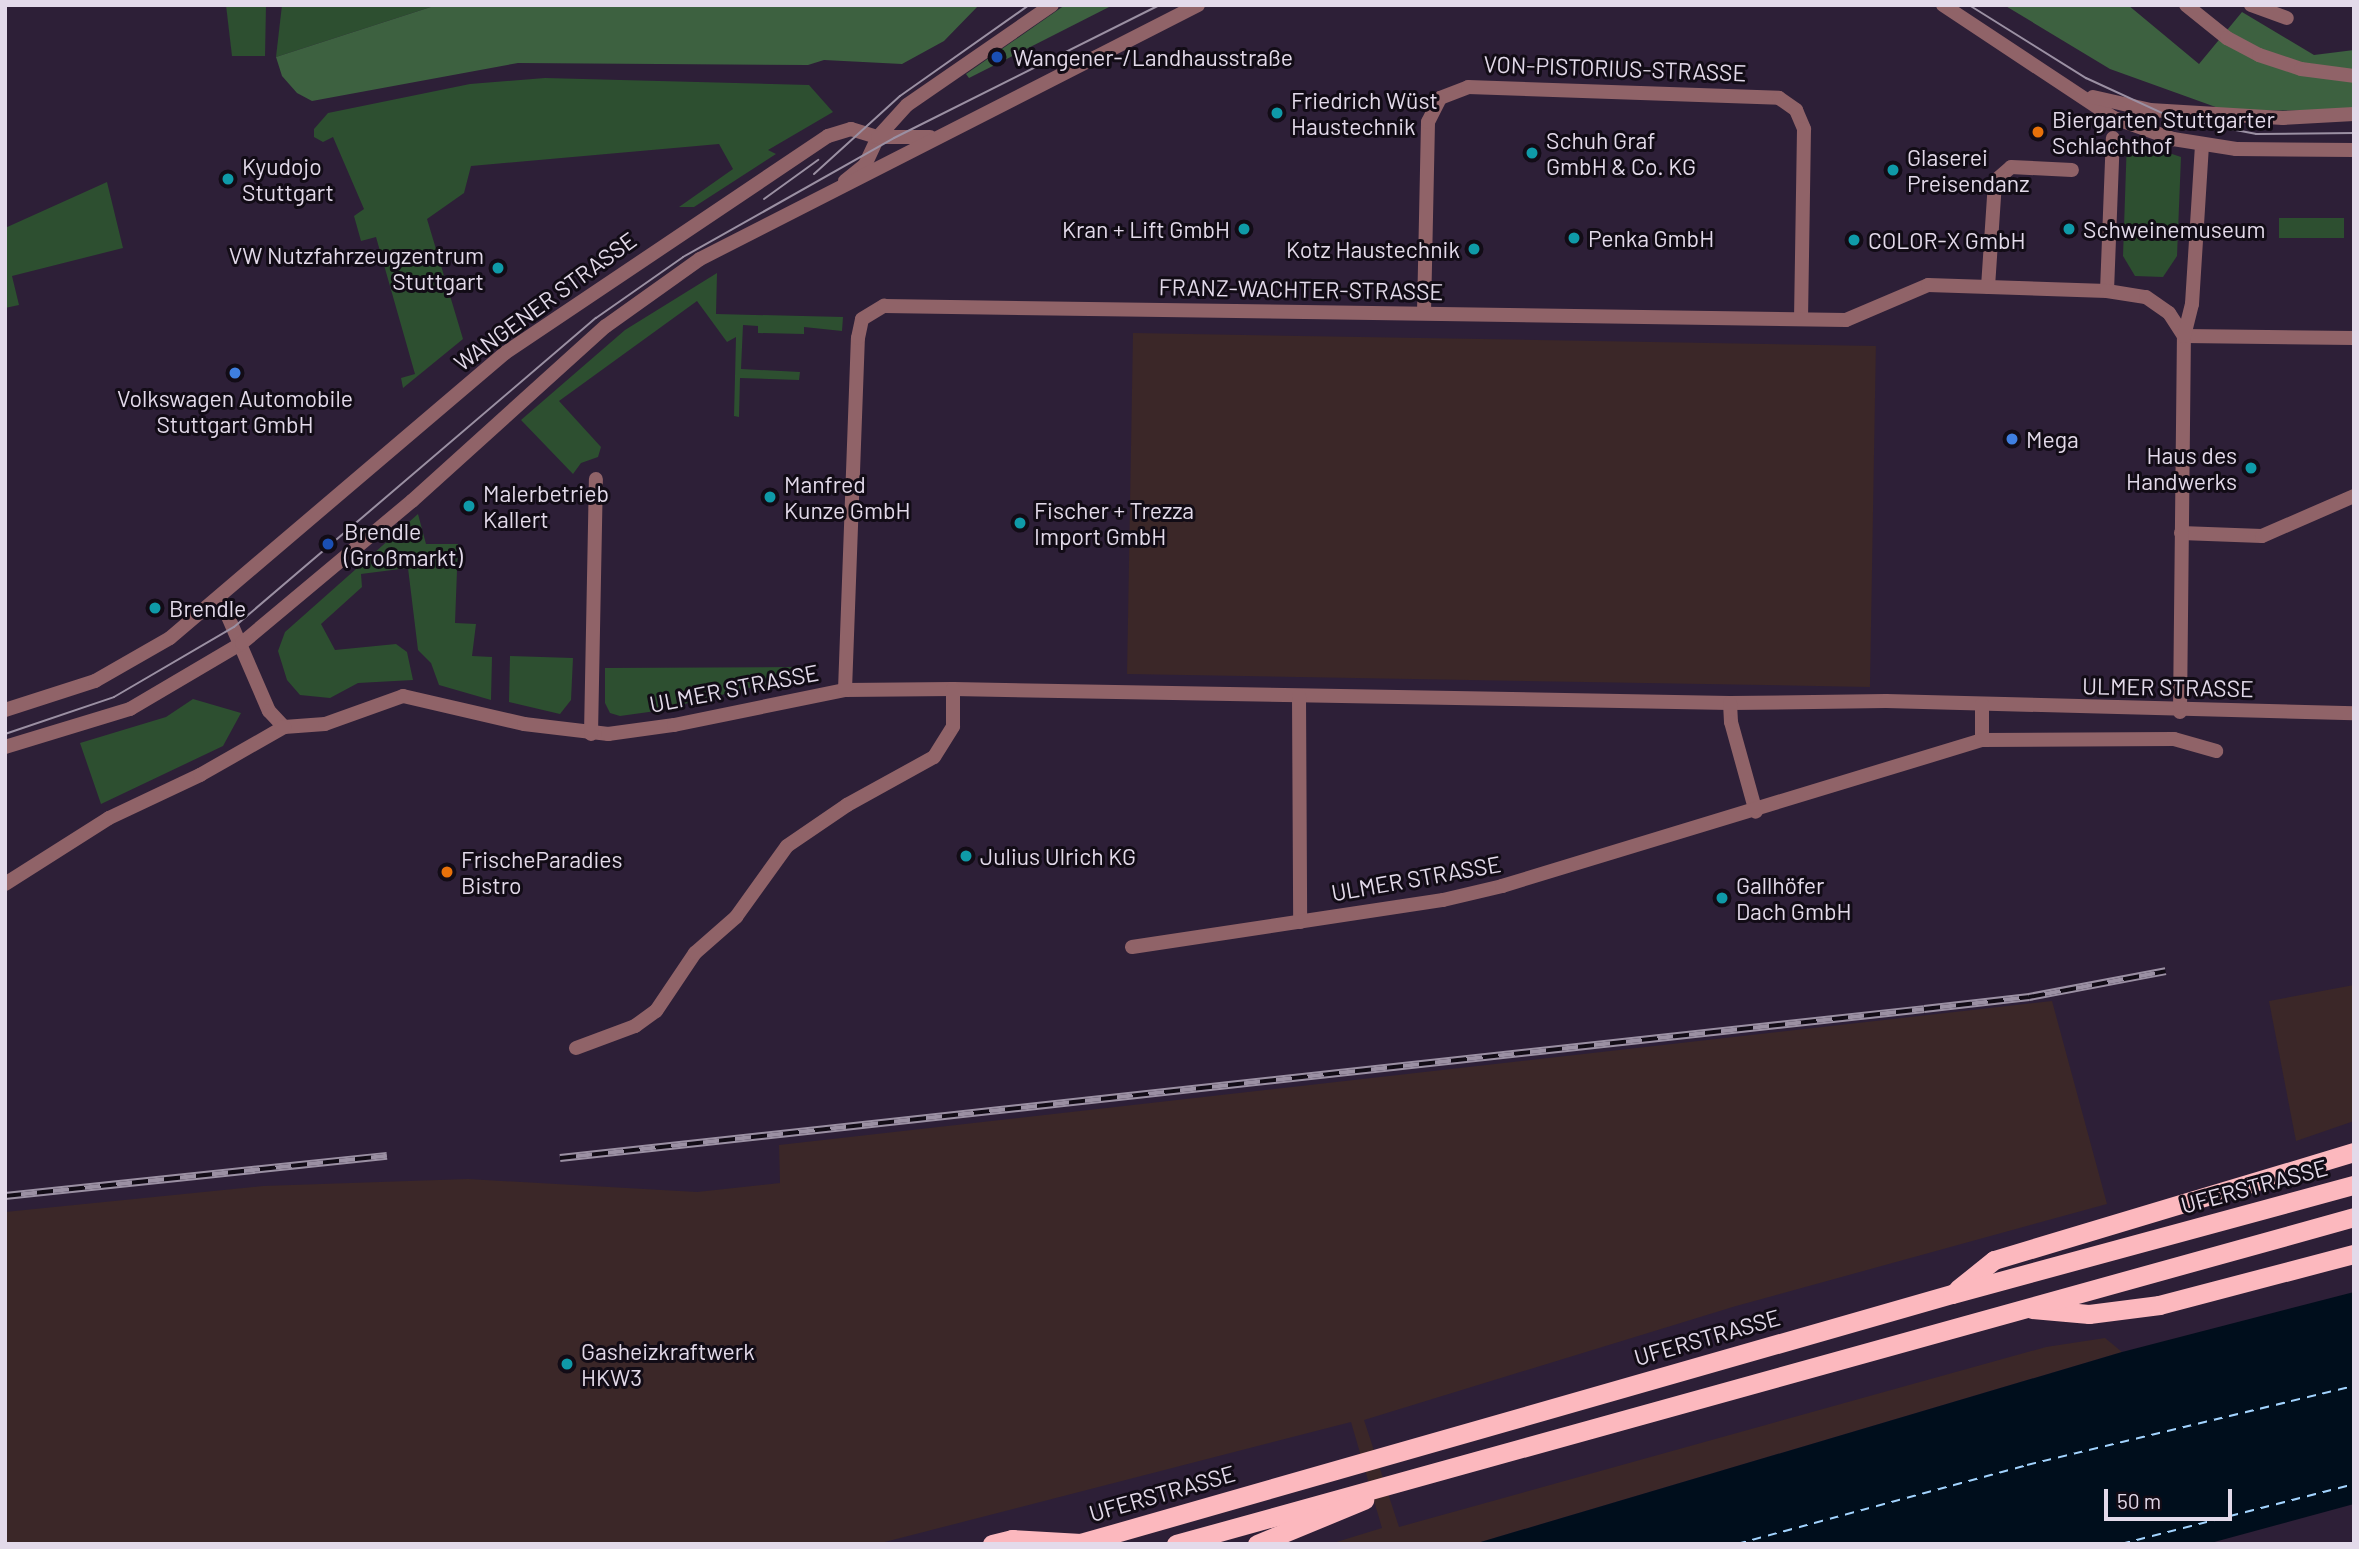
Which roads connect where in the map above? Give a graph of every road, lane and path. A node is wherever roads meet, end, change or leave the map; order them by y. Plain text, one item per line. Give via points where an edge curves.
1 (1052, 5) edge
2 (1198, 5) edge
3 (1943, 5) edge
4 (2186, 5) edge
5 (2251, 5) edge
6 (2287, 18) dead end
7 (2354, 76) edge
8 (2071, 90) junction
9 (2354, 114) edge
10 (938, 136) junction
11 (878, 137) junction
12 (2113, 138) dead end
13 (2202, 145) junction
14 (2354, 150) edge
15 (2073, 170) dead end
16 (842, 185) junction
17 (1988, 287) junction
18 (2107, 291) junction
19 (1424, 313) junction
20 (1801, 319) junction
21 (2184, 335) junction
22 (2354, 338) edge
23 (596, 479) dead end
24 (2354, 496) edge
25 (2181, 533) junction
26 (220, 598) junction
27 (242, 643) junction
28 (953, 689) junction
29 (845, 690) junction
30 (1299, 695) junction
31 (1731, 703) junction
32 (1982, 704) junction
33 (5, 710) edge
34 (2180, 712) junction
35 (2354, 713) edge
36 (284, 727) junction
37 (591, 734) junction
38 (1982, 740) junction
39 (5, 747) edge
40 (2216, 751) dead end
41 (1756, 812) junction
42 (5, 884) edge
43 (1300, 922) junction
44 (1132, 947) dead end
45 (576, 1048) dead end
46 (2354, 1152) edge
47 (2354, 1185) edge
48 (2354, 1217) edge
49 (2354, 1254) edge
50 (1952, 1293) junction
51 (2017, 1308) junction
52 (1409, 1479) junction
53 (1079, 1543) edge
54 (992, 1544) edge
55 (1176, 1544) edge
56 (1257, 1544) edge

1 - 11 street via 907,105
2 - 10 street, WANGENER STRASSE
3 - 8 street
4 - 7 street via 2227,38 2259,55 2301,69
5 - 6 street
8 - 9 street via 2117,106 2151,110 2283,118
8 - 13 street via 2114,118
10 - 11 street, WANGENER STRASSE
10 - 16 street, WANGENER STRASSE
11 - 16 street via 865,165
11 - 26 street, WANGENER STRASSE via 851,129 828,136 548,323 473,379
12 - 18 street
13 - 14 street
13 - 21 street via 2192,304
15 - 17 street via 2011,167 1995,181
16 - 27 street, WANGENER STRASSE via 700,259 606,326 372,536
17 - 18 street, FRANZ-WACHTER-STRASSE
17 - 20 street, FRANZ-WACHTER-STRASSE via 1928,285 1846,320
18 - 21 street, FRANZ-WACHTER-STRASSE via 2146,297 2169,313
19 - 20 street, FRANZ-WACHTER-STRASSE
19 - 20 street, VON-PISTORIUS-STRASSE via 1428,122 1440,97 1468,87 1779,98 1796,110 1804,129
19 - 29 street, FRANZ-WACHTER-STRASSE via 884,306 862,319
21 - 22 street
21 - 25 street
23 - 37 street
24 - 25 street via 2262,536
25 - 34 street
26 - 27 street
26 - 33 street via 133,662 51,698
27 - 36 street via 269,711
27 - 39 street via 130,709
28 - 29 street, ULMER STRASSE
28 - 30 street, ULMER STRASSE
28 - 45 street via 953,726 934,757 847,805 787,846 736,917 695,953 656,1011 635,1026
29 - 37 street, ULMER STRASSE via 674,725
30 - 31 street, ULMER STRASSE
30 - 43 street, ULMER STRASSE
31 - 32 street, ULMER STRASSE
31 - 41 street via 1731,722
32 - 34 street, ULMER STRASSE
32 - 38 street
34 - 35 street, ULMER STRASSE
36 - 37 street, ULMER STRASSE via 325,724 403,696
36 - 42 street via 209,770 109,818
38 - 40 street, ULMER STRASSE via 2174,739
38 - 41 street, ULMER STRASSE
41 - 43 street, ULMER STRASSE via 1502,886
43 - 44 street
46 - 50 highway via 1994,1260
47 - 50 highway, UFERSTRASSE
48 - 51 highway
49 - 51 highway via 2159,1305 2089,1314
50 - 53 highway, UFERSTRASSE
51 - 52 highway
52 - 55 highway
52 - 56 highway
53 - 54 highway, UFERSTRASSE via 1012,1539

